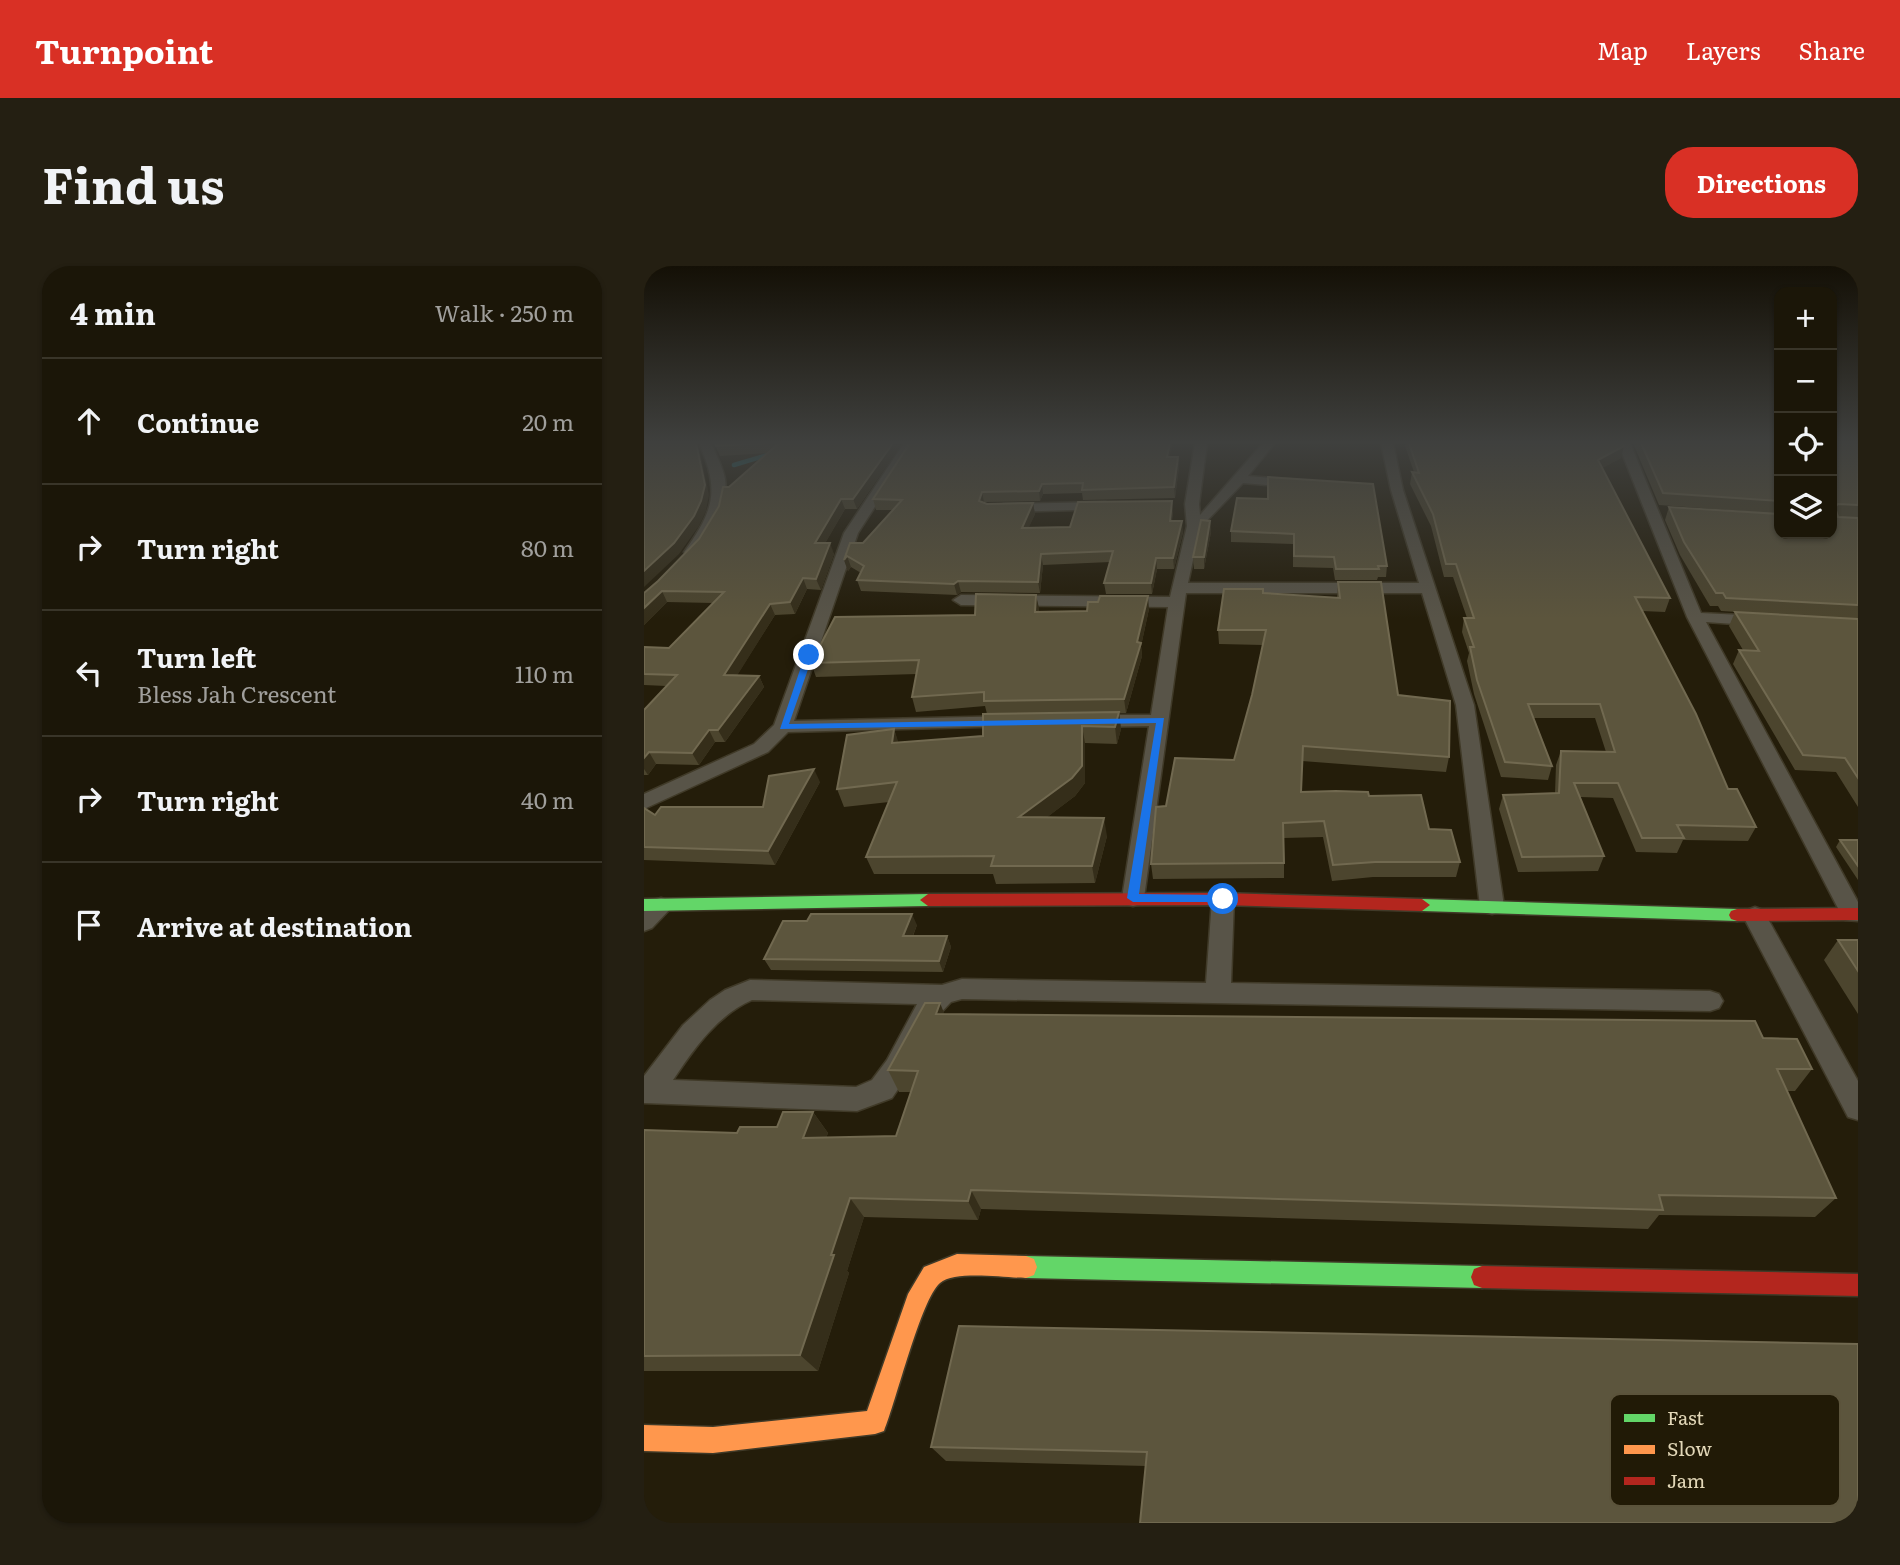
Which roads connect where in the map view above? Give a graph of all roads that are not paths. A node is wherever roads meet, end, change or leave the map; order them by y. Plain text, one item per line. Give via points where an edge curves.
1 (715, 502) edge
2 (872, 502) edge
3 (1186, 502) edge
4 (1222, 502) edge
5 (1394, 502) edge
6 (1652, 502) edge
7 (1124, 506) edge
8 (989, 508) edge
9 (1194, 526) junction
10 (681, 563) edge
11 (1426, 588) junction
12 (1179, 595) junction
13 (961, 600) dead end
14 (1695, 617) junction
15 (1776, 622) edge
16 (1161, 720) junction
17 (1077, 721) edge
18 (1035, 722) edge
19 (783, 727) junction
20 (644, 802) edge
21 (1133, 898) junction
22 (1223, 899) junction
23 (1492, 906) junction
24 (650, 911) edge
25 (1855, 914) edge
26 (1755, 916) junction
27 (1219, 992) junction
28 (942, 995) junction
29 (1710, 1000) dead end
30 (646, 1091) edge
31 (1858, 1108) edge
32 (1858, 1285) edge
33 (644, 1438) edge

1 - 10 street via 699,543
2 - 19 street via 851,533
3 - 9 street
4 - 9 street
5 - 11 street
6 - 14 street
7 - 8 street
9 - 12 street
11 - 12 street
11 - 23 street via 1465,705
12 - 13 street
12 - 16 street
14 - 15 street
14 - 25 street
16 - 17 street
16 - 21 street
18 - 19 street
19 - 20 street via 761,748
21 - 22 street
21 - 24 street via 825,900
22 - 23 street
22 - 27 street
23 - 26 street
25 - 26 street
26 - 31 street
27 - 28 street via 962,989
27 - 29 street
28 - 30 street via 750,990 730,996 715,1007
28 - 30 street via 926,1012 882,1089 858,1099
32 - 33 street via 957,1265 932,1275 916,1302 875,1422 713,1440

